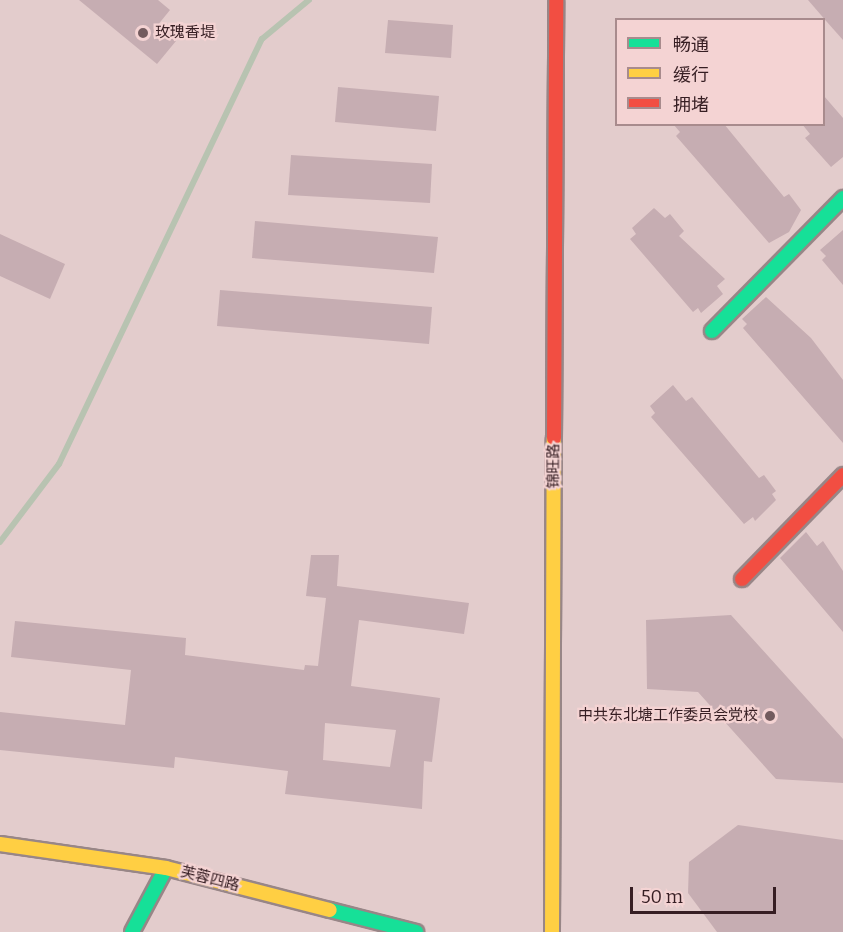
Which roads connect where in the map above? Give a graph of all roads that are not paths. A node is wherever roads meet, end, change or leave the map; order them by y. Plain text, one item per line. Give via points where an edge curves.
1 (556, 0) edge
2 (843, 198) edge
3 (712, 331) dead end
4 (843, 475) edge
5 (742, 579) dead end
6 (0, 844) edge
7 (166, 868) junction
8 (132, 932) edge
9 (416, 932) edge
10 (552, 932) edge

1 - 10 street, 锦旺路
2 - 3 street
4 - 5 street
6 - 7 street, 芙蓉四路
7 - 8 street
7 - 9 street, 芙蓉四路

